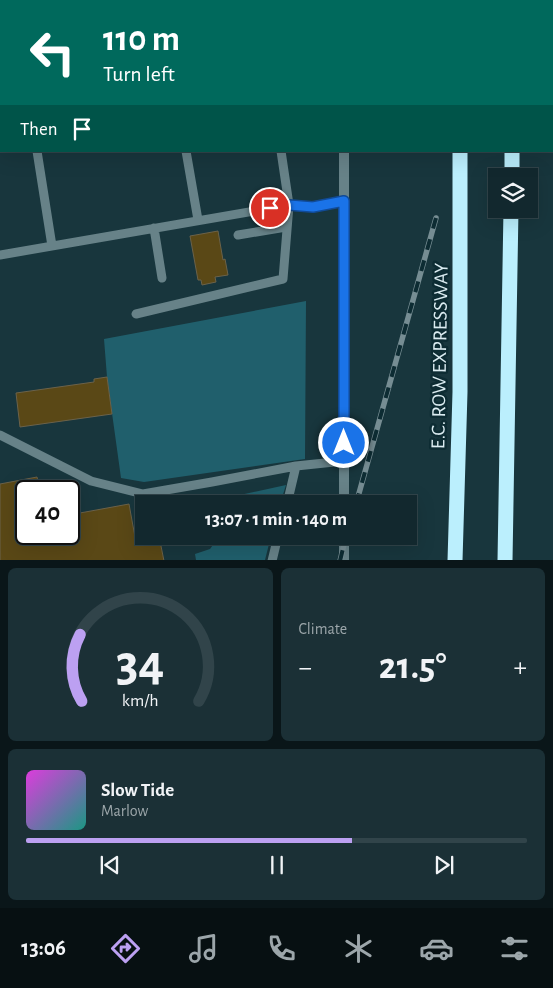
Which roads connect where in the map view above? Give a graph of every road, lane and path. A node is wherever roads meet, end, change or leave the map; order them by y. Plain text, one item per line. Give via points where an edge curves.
1 (37, 152) edge
2 (186, 152) edge
3 (281, 152) edge
4 (344, 152) edge
5 (460, 152) edge
6 (512, 152) edge
7 (512, 168) edge
8 (344, 201) junction
9 (289, 205) junction
10 (511, 218) edge
11 (198, 220) junction
12 (286, 227) junction
13 (154, 228) junction
14 (238, 235) dead end
15 (52, 246) junction
16 (0, 255) edge
17 (162, 278) dead end
18 (136, 314) dead end
19 (0, 435) edge
20 (344, 461) junction
21 (296, 466) junction
22 (289, 495) edge
23 (344, 495) edge
24 (276, 545) edge
25 (344, 545) edge
26 (272, 560) edge
27 (344, 560) edge
28 (455, 560) edge
29 (505, 560) edge

1 - 15 lane
2 - 11 lane
3 - 9 lane
4 - 8 street
5 - 28 highway, E.C. ROW EXPRESSWAY via 460,392
6 - 7 highway
8 - 9 lane via 313,207
8 - 20 street
9 - 11 lane
9 - 12 lane
10 - 29 highway
11 - 13 lane
12 - 14 lane
12 - 18 lane via 283,279
13 - 15 lane
13 - 17 lane
15 - 16 lane
19 - 21 lane via 91,481 143,494
20 - 21 lane
20 - 23 street
21 - 22 lane
24 - 26 lane
25 - 27 street

